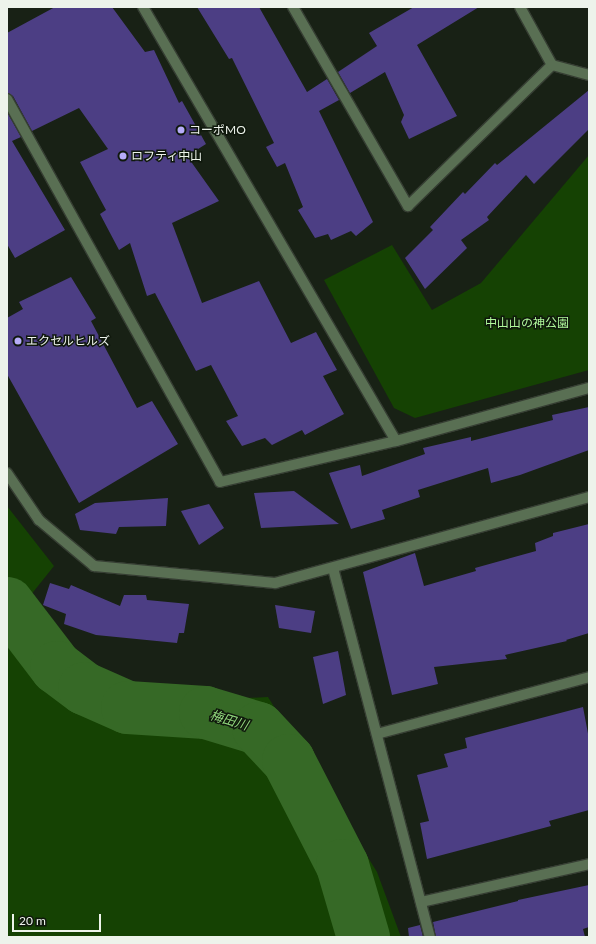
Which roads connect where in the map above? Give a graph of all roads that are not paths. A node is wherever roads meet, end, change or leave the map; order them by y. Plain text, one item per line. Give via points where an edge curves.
1 (143, 7) edge
2 (293, 7) edge
3 (520, 7) edge
4 (552, 65) junction
5 (589, 75) edge
6 (7, 99) edge
7 (589, 388) edge
8 (396, 441) junction
9 (7, 473) edge
10 (589, 497) edge
11 (333, 568) junction
12 (589, 677) edge
13 (377, 734) junction
14 (589, 864) edge
15 (421, 902) junction
16 (430, 937) edge

1 - 8 street
2 - 4 street via 408,206
3 - 4 street
4 - 5 street
6 - 8 street via 220,482
7 - 8 street
9 - 11 street via 39,520 94,566 275,583
10 - 11 street
11 - 13 street
12 - 13 street
13 - 15 street
14 - 15 street
15 - 16 street

